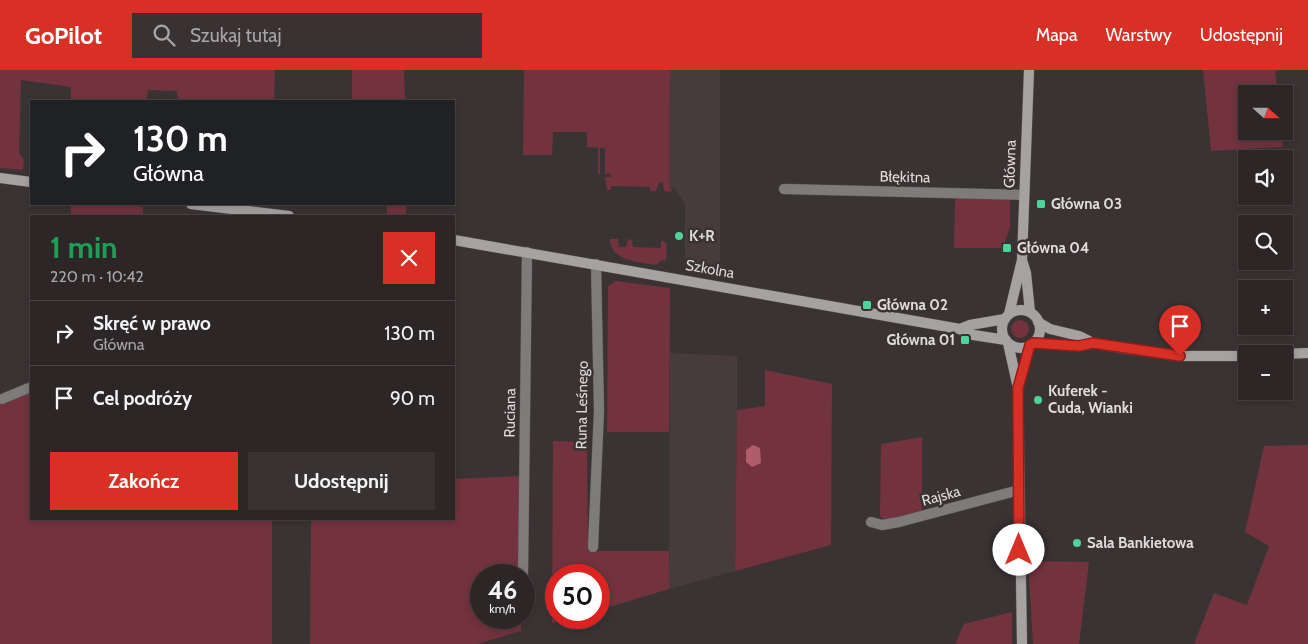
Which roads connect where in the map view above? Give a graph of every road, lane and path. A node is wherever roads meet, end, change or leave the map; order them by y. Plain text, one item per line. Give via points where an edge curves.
1 (1029, 70) edge
2 (0, 178) edge
3 (30, 182) edge
4 (784, 189) dead end
5 (1024, 195) junction
6 (199, 205) edge
7 (281, 215) edge
8 (455, 240) edge
9 (527, 252) junction
10 (1022, 260) junction
11 (596, 264) junction
12 (1030, 312) junction
13 (1007, 317) junction
14 (1038, 322) junction
15 (960, 329) junction
16 (1007, 342) junction
17 (1093, 343) junction
18 (1032, 344) junction
19 (1308, 353) edge
20 (1293, 354) edge
21 (1238, 356) edge
22 (30, 388) edge
23 (1018, 388) junction
24 (2, 399) dead end
25 (1019, 490) junction
26 (871, 522) dead end
27 (593, 547) dead end
28 (524, 564) edge
29 (1022, 644) edge

1 - 5 street, Główna
2 - 3 street
4 - 5 street, Błękitna
5 - 10 street, Główna
6 - 7 street
8 - 9 street, Szkolna
9 - 11 street, Szkolna
9 - 28 street, Ruciana
10 - 12 street, Główna
10 - 13 street, Główna
11 - 15 street, Szkolna
11 - 27 street, Runa Leśnego via 598,411
12 - 13 street via 1017,310
12 - 14 street
13 - 15 street, Szkolna
13 - 16 street via 1002,330
14 - 17 street
14 - 18 street via 1039,331
15 - 16 street, Szkolna via 968,334
16 - 18 street via 1018,348
16 - 23 street
17 - 18 street via 1079,346
17 - 21 street via 1185,356
18 - 23 street
19 - 20 street
22 - 24 street
23 - 25 street
25 - 26 street, Rajska via 899,522 882,525
25 - 29 street

